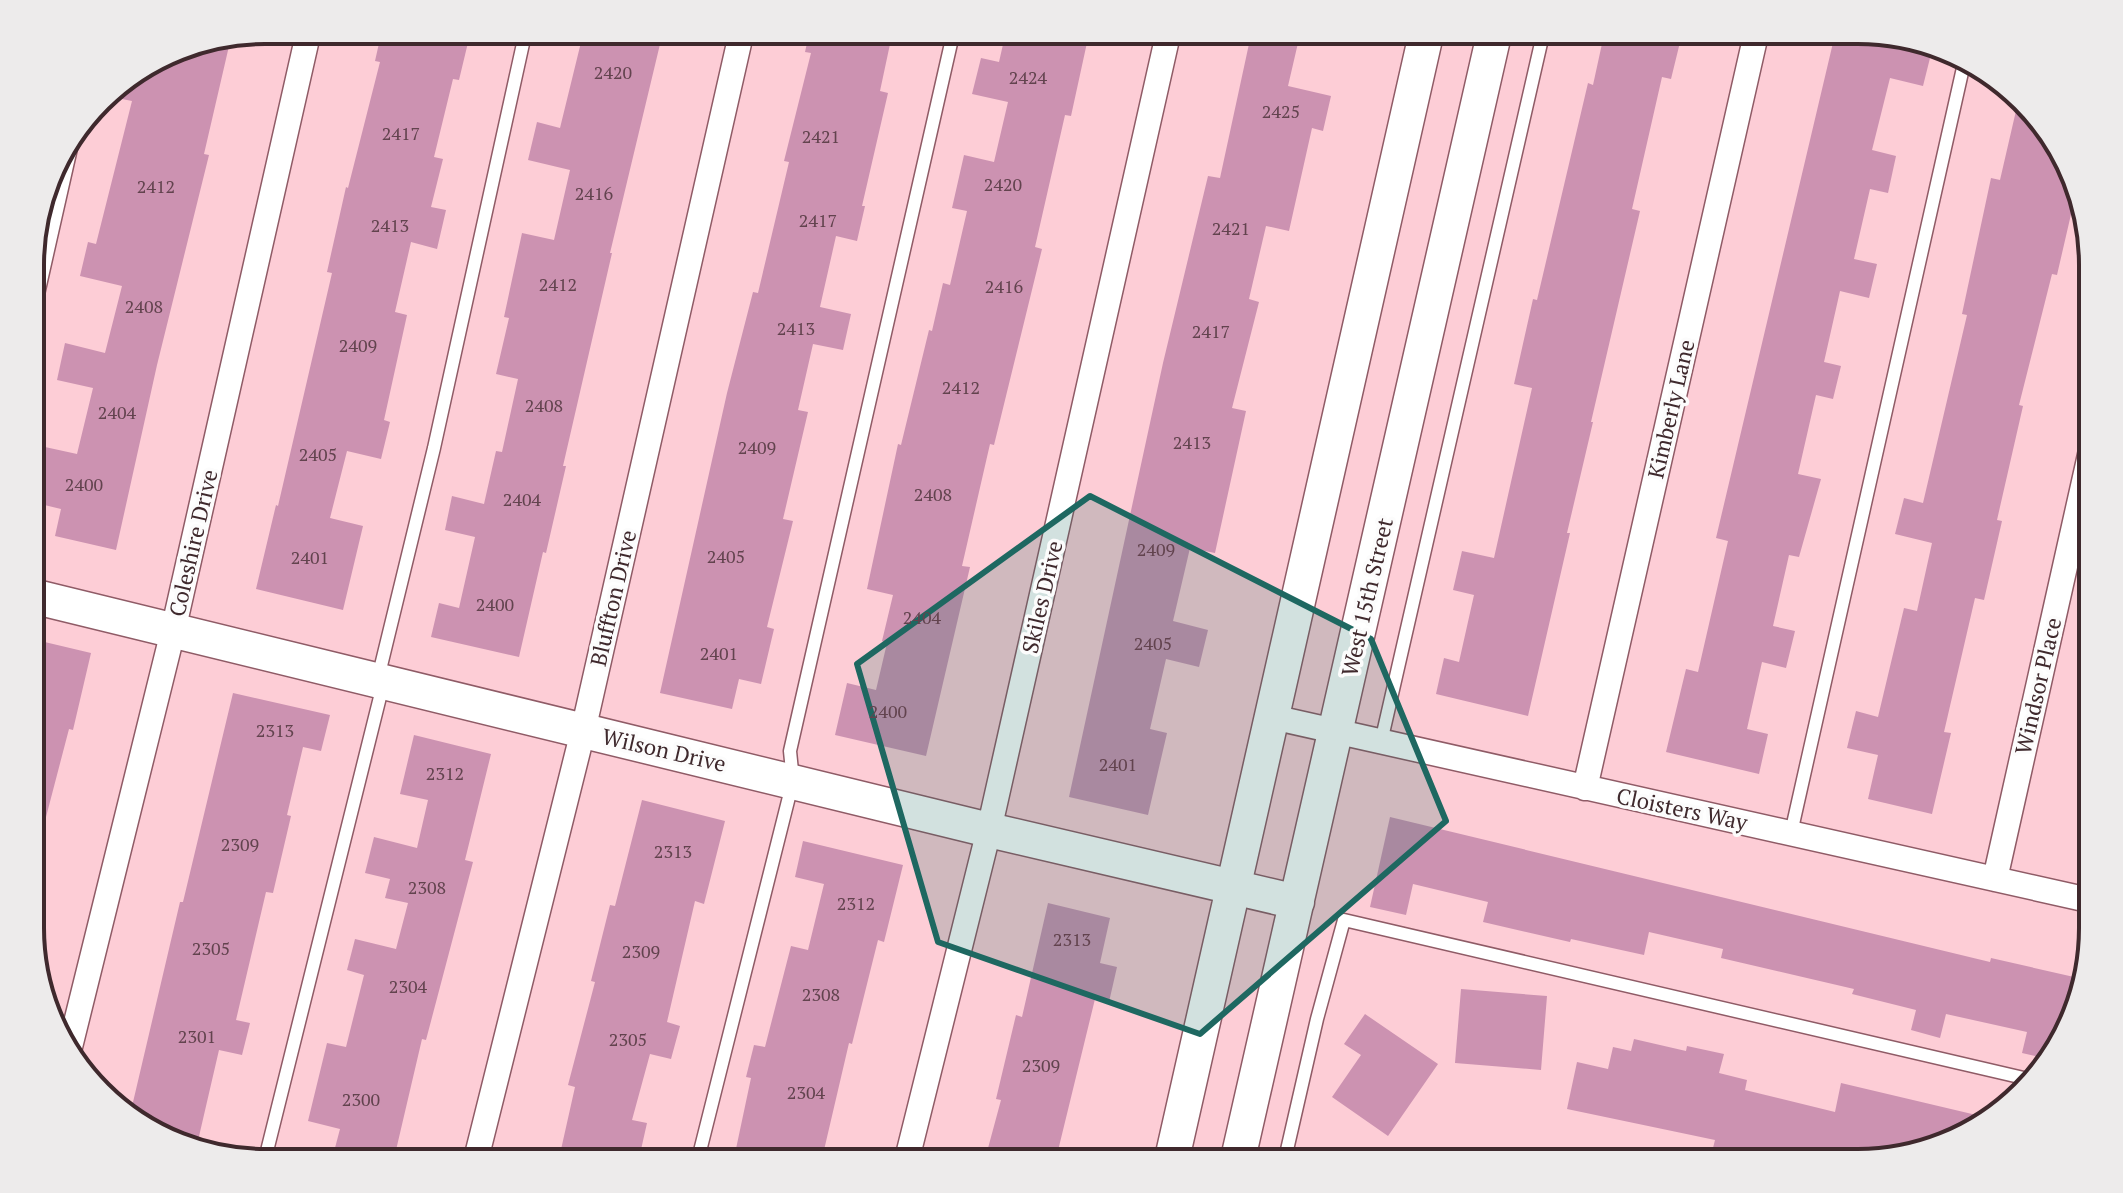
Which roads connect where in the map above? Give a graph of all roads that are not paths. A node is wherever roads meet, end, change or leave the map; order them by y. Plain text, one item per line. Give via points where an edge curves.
1 (306, 44) edge
2 (523, 44) edge
3 (739, 44) edge
4 (951, 44) edge
5 (1166, 44) edge
6 (1424, 44) edge
7 (1492, 44) edge
8 (1541, 44) edge
9 (1754, 44) edge
10 (1962, 71) edge
11 (66, 168) edge
12 (44, 268) edge
13 (2079, 504) edge
14 (44, 599) edge
15 (173, 631) junction
16 (381, 681) junction
17 (1272, 717) junction
18 (583, 731) junction
19 (1336, 731) junction
20 (1381, 742) junction
21 (793, 781) junction
22 (1585, 788) junction
23 (989, 830) junction
24 (1791, 833) junction
25 (1995, 879) junction
26 (1233, 887) junction
27 (2079, 898) edge
28 (1297, 902) junction
29 (73, 1036) edge
30 (2020, 1077) edge
31 (267, 1149) edge
32 (478, 1149) edge
33 (701, 1149) edge
34 (909, 1149) edge
35 (1174, 1149) edge
36 (1240, 1149) edge
37 (1287, 1149) edge

1 - 15 street, Coleshire Drive
2 - 16 lane
3 - 18 street, Bluffton Drive
4 - 21 lane via 790,751
5 - 23 street, Skiles Drive
6 - 17 main road
7 - 19 main road, West 15th Street
8 - 20 lane
9 - 22 street, Kimberly Lane
10 - 24 lane
11 - 12 lane
13 - 25 street, Windsor Place
14 - 15 main road, Wilson Drive
15 - 16 main road, Wilson Drive
15 - 29 street, Coleshire Drive
16 - 18 main road, Wilson Drive
16 - 31 lane
17 - 19 street, Cloisters Way
17 - 26 main road
18 - 21 main road, Wilson Drive
18 - 32 street, Bluffton Drive
19 - 20 street, Cloisters Way
19 - 28 main road, West 15th Street
20 - 22 street, Cloisters Way
21 - 23 main road, Wilson Drive
21 - 33 lane
22 - 24 street, Cloisters Way
23 - 26 main road, Wilson Drive
23 - 34 street, Skiles Drive
24 - 25 street, Cloisters Way
25 - 27 street, Cloisters Way
26 - 28 main road, Wilson Drive
26 - 35 main road
28 - 36 main road, West 15th Street
30 - 37 lane via 1344,920

